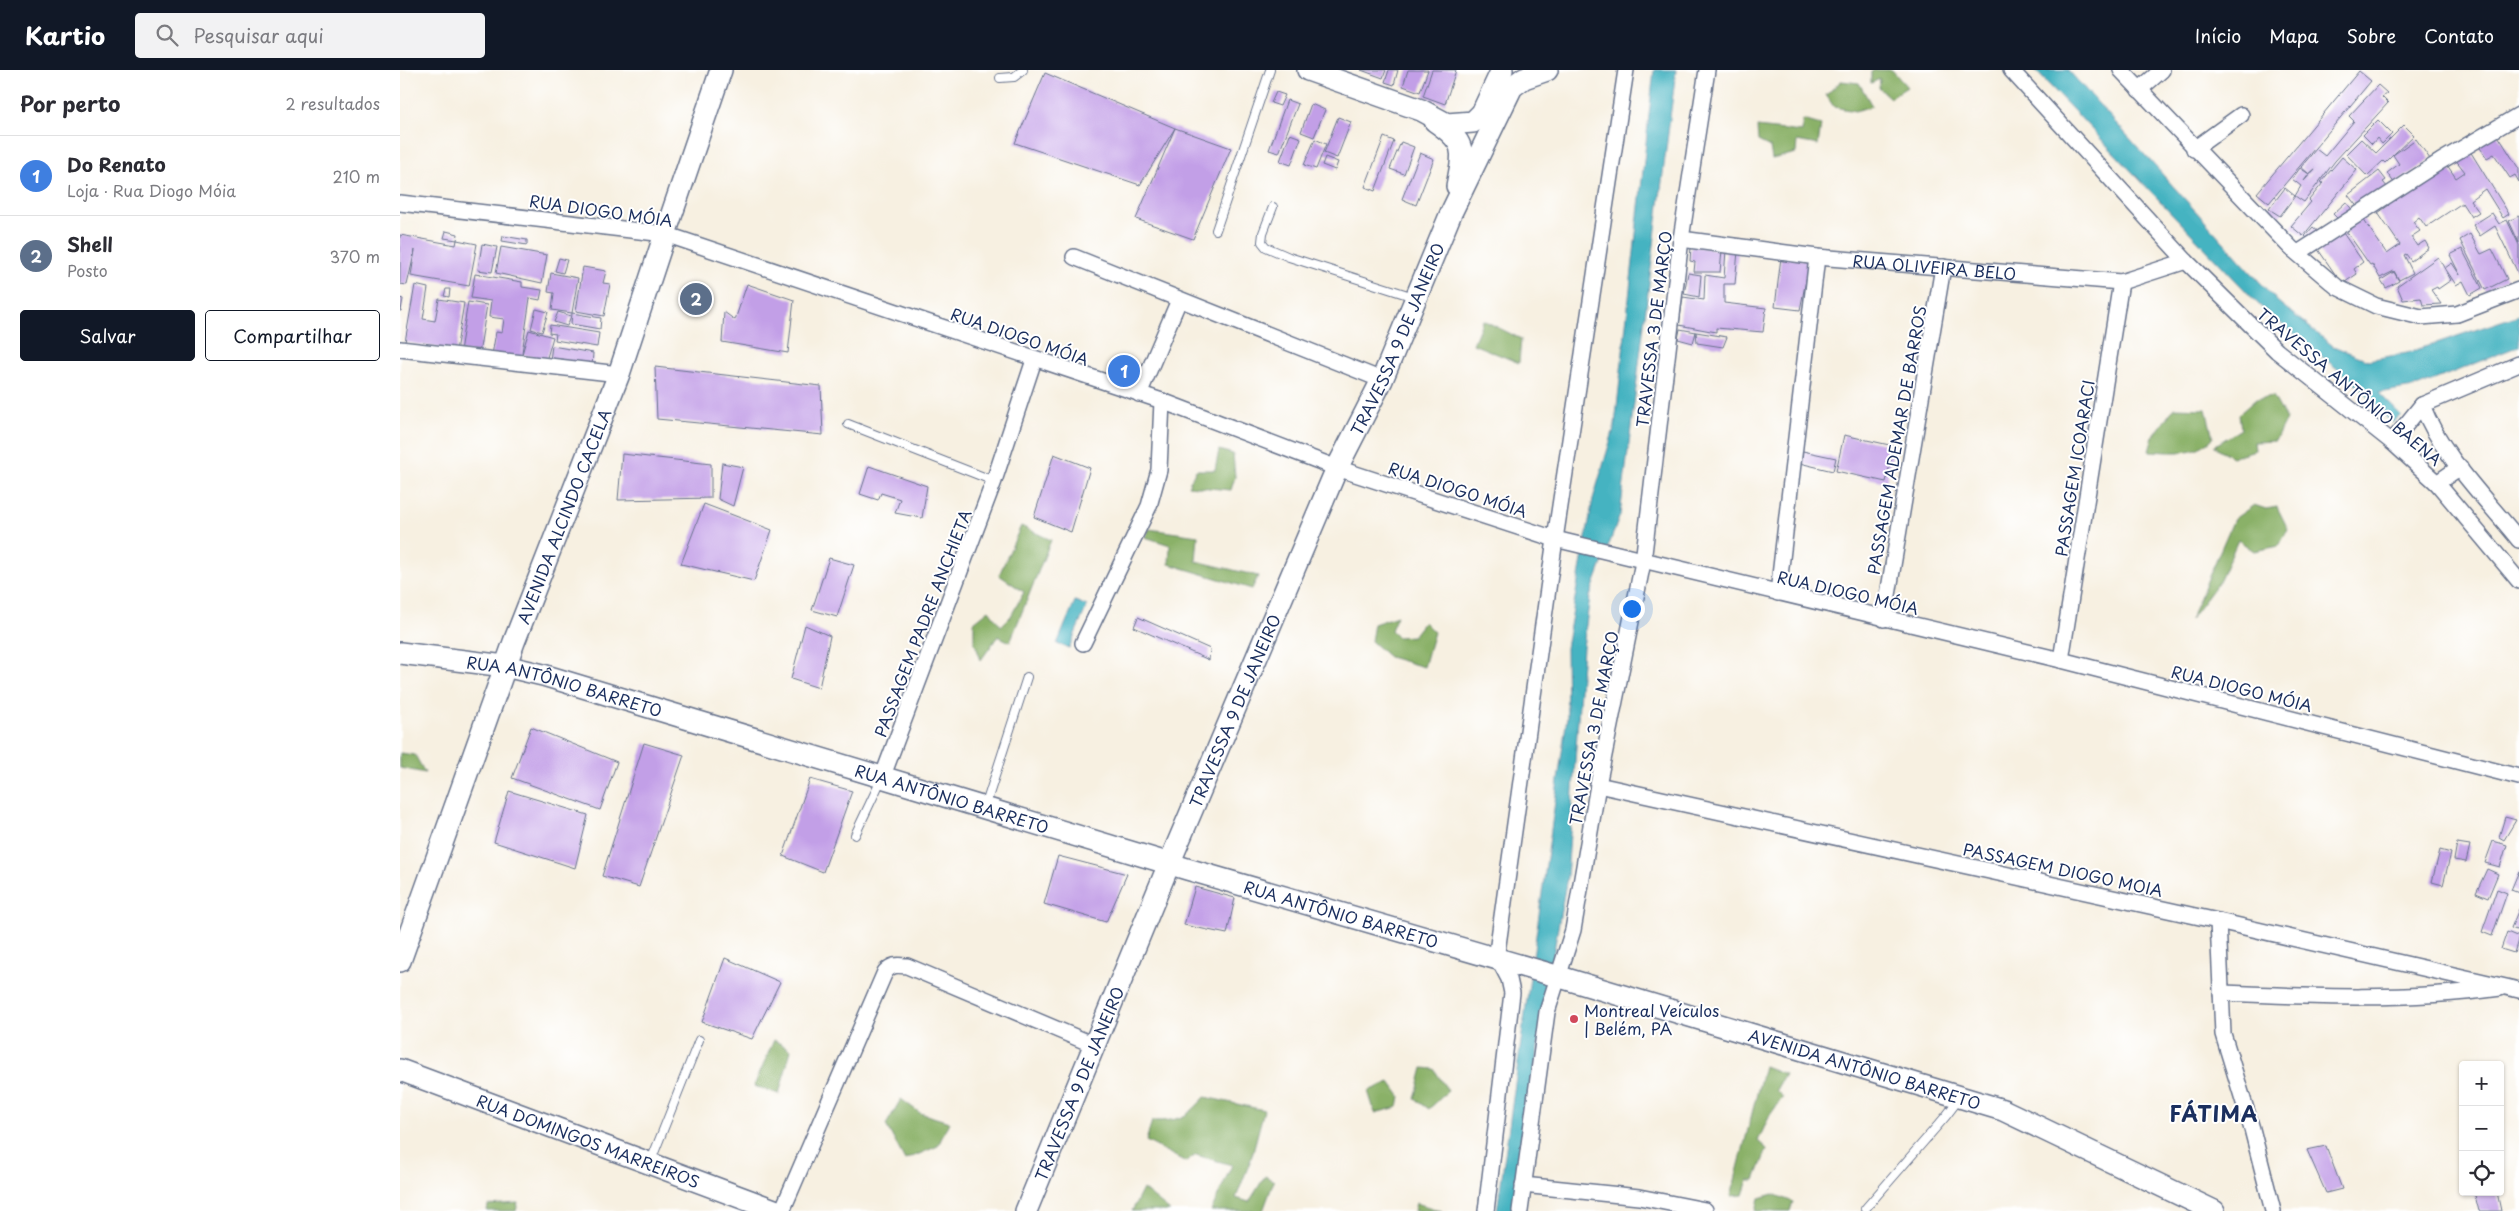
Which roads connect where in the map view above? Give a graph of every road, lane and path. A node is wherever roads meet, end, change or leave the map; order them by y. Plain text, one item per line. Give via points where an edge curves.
1 (721, 70) edge
2 (1023, 70) edge
3 (1270, 70) edge
4 (1308, 70) edge
5 (1502, 70) edge
6 (1547, 70) edge
7 (1626, 70) edge
8 (1707, 70) edge
9 (2011, 70) edge
10 (2121, 70) edge
11 (2162, 70) edge
12 (1000, 78) dead end
13 (2139, 90) junction
14 (1421, 110) junction
15 (2241, 115) dead end
16 (2519, 115) edge
17 (2194, 148) junction
18 (400, 203) edge
19 (1273, 207) dead end
20 (1451, 213) junction
21 (1216, 230) dead end
22 (665, 234) junction
23 (1681, 240) junction
24 (2298, 253) junction
25 (1074, 257) dead end
26 (1817, 257) junction
27 (2186, 261) junction
28 (1943, 267) junction
29 (2121, 282) junction
30 (2519, 290) edge
31 (1416, 297) junction
32 (1179, 300) junction
33 (400, 349) edge
34 (1034, 360) junction
35 (2519, 364) edge
36 (619, 374) junction
37 (1382, 380) junction
38 (1139, 394) junction
39 (1162, 401) junction
40 (2422, 405) junction
41 (848, 424) dead end
42 (2392, 442) junction
43 (2460, 467) junction
44 (1337, 468) junction
45 (994, 481) junction
46 (2437, 483) junction
47 (1559, 540) junction
48 (2519, 540) edge
49 (1643, 562) junction
50 (2519, 581) edge
51 (1778, 594) junction
52 (1884, 619) junction
53 (1083, 643) dead end
54 (400, 653) edge
55 (2061, 660) junction
56 (505, 666) junction
57 (1027, 678) dead end
58 (2519, 777) edge
59 (882, 778) junction
60 (1598, 785) junction
61 (984, 808) junction
62 (855, 834) dead end
63 (1169, 864) junction
64 (2218, 921) junction
65 (1499, 960) junction
66 (400, 962) edge
67 (1556, 976) junction
68 (2514, 988) edge
69 (2221, 993) junction
70 (700, 1040) dead end
71 (1094, 1045) junction
72 (400, 1070) edge
73 (1960, 1097) junction
74 (650, 1164) junction
75 (1524, 1185) junction
76 (1865, 1209) dead end
77 (1705, 1210) dead end
78 (2209, 1210) edge
79 (777, 1211) edge
80 (782, 1211) edge
81 (1026, 1211) edge
82 (1486, 1211) edge
83 (1520, 1211) edge
84 (2273, 1211) edge

1 - 22 main road, AVENIDA ALCINDO CACELA
2 - 12 lane via 1014,77
3 - 21 lane
4 - 14 main road
5 - 14 main road via 1482,113 1473,122 1447,124
6 - 20 main road via 1524,78 1512,87
7 - 47 street
8 - 23 street, TRAVESSA 3 DE MARÇO
9 - 27 street, TRAVESSA ANTÔNIO BAENA
10 - 13 street
11 - 13 street
13 - 17 street
14 - 20 main road via 1452,132 1462,150
15 - 17 street
16 - 24 street
17 - 24 street
18 - 22 street, RUA DIOGO MÓIA
19 - 31 lane via 1263,233 1262,242 1266,247 1289,258
20 - 31 main road, TRAVESSA 9 DE JANEIRO
22 - 34 street, RUA DIOGO MÓIA
22 - 36 main road, AVENIDA ALCINDO CACELA
23 - 26 street, RUA OLIVEIRA BELO
23 - 49 street, TRAVESSA 3 DE MARÇO
24 - 30 street via 2337,287 2376,306 2421,317 2457,314
25 - 32 street
26 - 28 street, RUA OLIVEIRA BELO
26 - 51 street
27 - 29 street, RUA OLIVEIRA BELO
27 - 42 street, TRAVESSA ANTÔNIO BAENA via 2277,352
28 - 29 street, RUA OLIVEIRA BELO
28 - 52 street, PASSAGEM ADEMAR DE BARROS
29 - 55 street, PASSAGEM ICOARACI
31 - 37 main road, TRAVESSA 9 DE JANEIRO
32 - 37 street
32 - 38 street
33 - 36 street
34 - 38 street, RUA DIOGO MÓIA
34 - 45 street, PASSAGEM PADRE ANCHIETA
35 - 40 street
36 - 56 main road, AVENIDA ALCINDO CACELA
37 - 44 main road, TRAVESSA 9 DE JANEIRO
38 - 39 street, RUA DIOGO MÓIA
39 - 44 street, RUA DIOGO MÓIA
39 - 53 street via 1159,470 1149,506
40 - 42 street
40 - 43 street, TRAVESSA ANTÔNIO BAENA via 2435,434
41 - 45 lane
42 - 46 street, TRAVESSA ANTÔNIO BAENA
43 - 46 street
43 - 48 street, TRAVESSA ANTÔNIO BAENA
44 - 47 street, RUA DIOGO MÓIA
44 - 63 main road, TRAVESSA 9 DE JANEIRO
45 - 59 street, PASSAGEM PADRE ANCHIETA
46 - 50 street, TRAVESSA ANTÔNIO BAENA
47 - 49 street, RUA DIOGO MÓIA
47 - 65 street
49 - 51 street, RUA DIOGO MÓIA
49 - 60 street, TRAVESSA 3 DE MARÇO
51 - 52 street, RUA DIOGO MÓIA
52 - 55 street, RUA DIOGO MÓIA
54 - 56 main road, RUA ANTÔNIO BARRETO
55 - 58 street, RUA DIOGO MÓIA
56 - 59 main road, RUA ANTÔNIO BARRETO
56 - 66 main road, AVENIDA ALCINDO CACELA
57 - 61 lane
59 - 61 main road, RUA ANTÔNIO BARRETO
59 - 62 lane
60 - 64 street, PASSAGEM DIOGO MOIA
60 - 67 street, TRAVESSA 3 DE MARÇO via 1573,930
61 - 63 main road, RUA ANTÔNIO BARRETO
63 - 65 main road, RUA ANTÔNIO BARRETO
63 - 71 main road, TRAVESSA 9 DE JANEIRO
64 - 68 street, PASSAGEM DIOGO MOIA
64 - 69 street
65 - 67 main road, AVENIDA ANTÔNIO BARRETO
65 - 82 street via 1512,993
67 - 73 main road, AVENIDA ANTÔNIO BARRETO
67 - 75 street, TRAVESSA 3 DE MARÇO
68 - 69 street via 2392,998
69 - 84 street via 2223,1034
70 - 74 lane
71 - 80 street via 907,966 890,966
71 - 81 main road, TRAVESSA 9 DE JANEIRO
72 - 74 main road, RUA DOMINGOS MARREIROS
73 - 76 lane
73 - 78 main road, AVENIDA ANTÔNIO BARRETO via 2003,1110
74 - 79 main road, RUA DOMINGOS MARREIROS
75 - 77 street via 1639,1197
75 - 83 street, TRAVESSA 3 DE MARÇO

